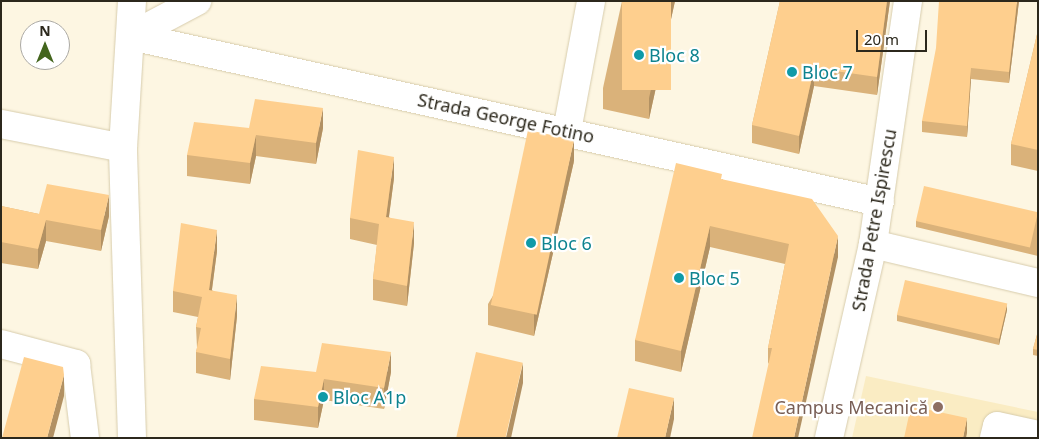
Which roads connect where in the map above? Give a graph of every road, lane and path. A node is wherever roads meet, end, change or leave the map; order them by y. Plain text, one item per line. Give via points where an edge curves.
1 (132, 1) edge
2 (196, 1) edge
3 (591, 1) edge
4 (908, 1) edge
5 (131, 36) junction
6 (1, 124) edge
7 (567, 131) junction
8 (123, 148) junction
9 (880, 202) junction
10 (873, 244) junction
11 (1038, 283) edge
12 (1, 344) edge
13 (1038, 435) edge
14 (85, 438) edge
15 (132, 438) edge
16 (829, 438) edge
17 (994, 438) edge

1 - 5 street
2 - 5 street
3 - 7 street
4 - 9 street, Strada Petre Ispirescu
5 - 7 street, Strada George Fotino
5 - 8 street
6 - 8 street
7 - 9 street, Strada George Fotino
8 - 15 street
9 - 10 street, Strada Petre Ispirescu
10 - 11 street
10 - 16 street, Strada Petre Ispirescu
12 - 14 street via 76,364
13 - 17 street via 997,426

